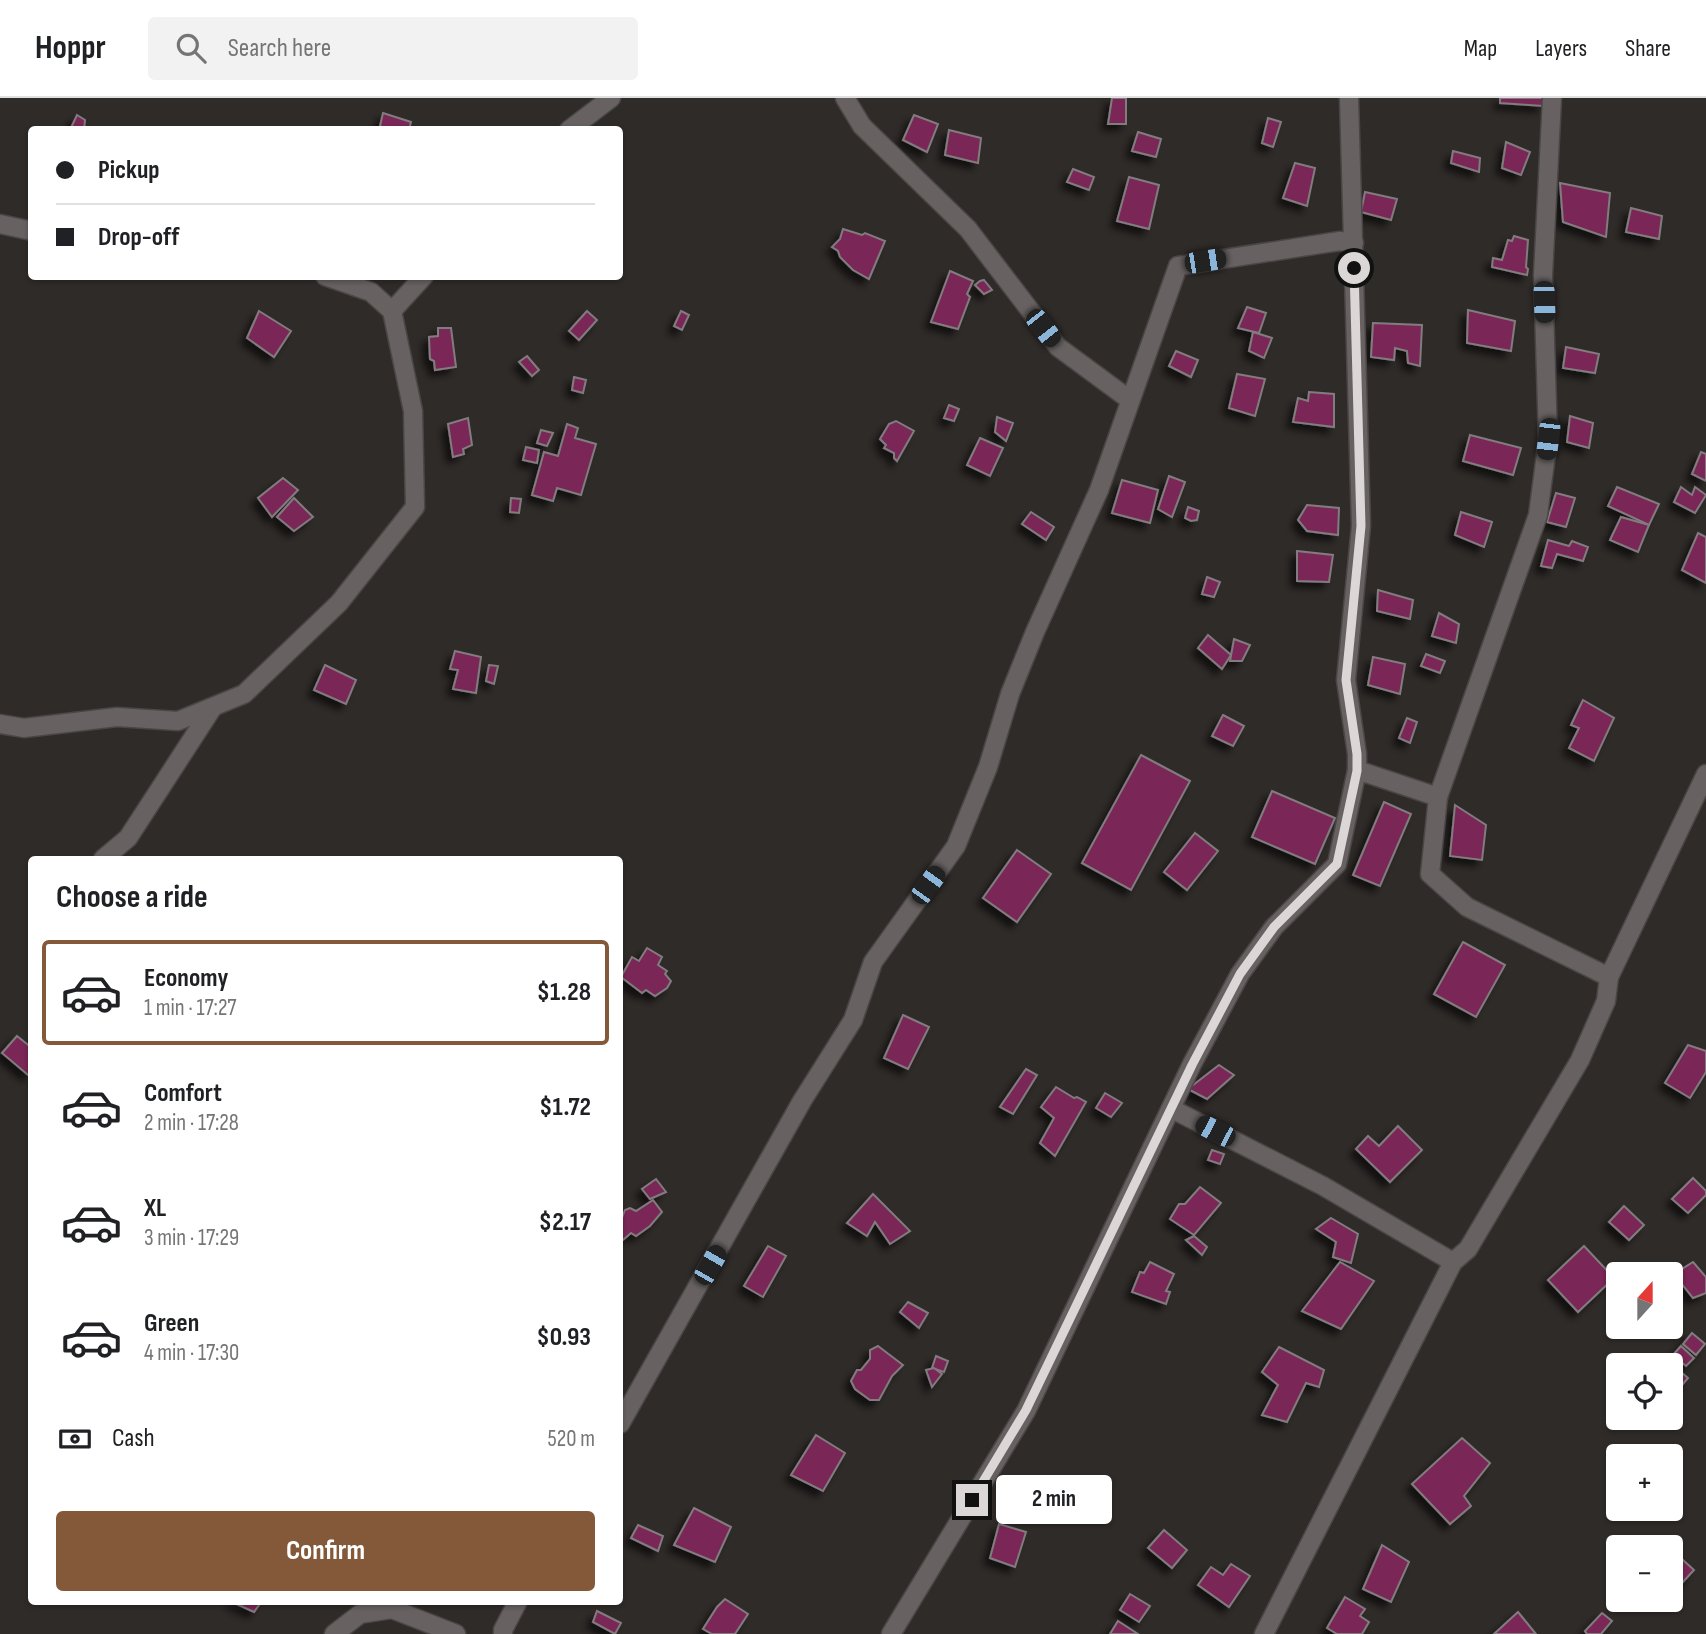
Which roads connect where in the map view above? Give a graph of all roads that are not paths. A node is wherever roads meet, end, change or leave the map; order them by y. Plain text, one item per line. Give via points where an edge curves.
1 (611, 98) edge
2 (845, 98) edge
3 (1349, 98) edge
4 (1552, 98) edge
5 (574, 126) edge
6 (0, 224) edge
7 (28, 230) edge
8 (1354, 243) junction
9 (336, 280) edge
10 (420, 280) edge
11 (391, 311) junction
12 (1130, 400) junction
13 (214, 707) junction
14 (0, 724) edge
15 (1357, 771) junction
16 (1706, 774) edge
17 (1438, 797) junction
18 (107, 856) edge
19 (1609, 977) junction
20 (1172, 1110) junction
21 (1453, 1262) junction
22 (623, 1418) edge
23 (516, 1605) edge
24 (502, 1633) edge
25 (334, 1634) edge
26 (456, 1634) edge
27 (891, 1634) edge
28 (1264, 1634) edge

1 - 5 street
2 - 12 street via 862,126 968,229 1058,347
3 - 8 street
4 - 17 street via 1543,275 1548,439 1538,515
6 - 7 street
8 - 12 street via 1340,241 1178,265
8 - 15 street via 1361,526 1346,680
9 - 11 street via 371,292
10 - 11 street
11 - 13 street via 413,411 415,507 339,603 244,694
12 - 22 street via 1099,490 1010,694 988,767 956,846 873,962 853,1020 802,1101
13 - 14 street via 178,721 117,718 24,727
13 - 18 street via 128,838
15 - 17 street
15 - 20 street via 1337,864 1274,927 1240,974
16 - 19 street
17 - 19 street via 1430,874 1467,906
19 - 21 street via 1606,1001 1580,1060 1468,1249
20 - 21 street via 1323,1186
20 - 27 street via 1026,1410
21 - 28 street
23 - 24 street
25 - 26 street via 360,1614 392,1608

